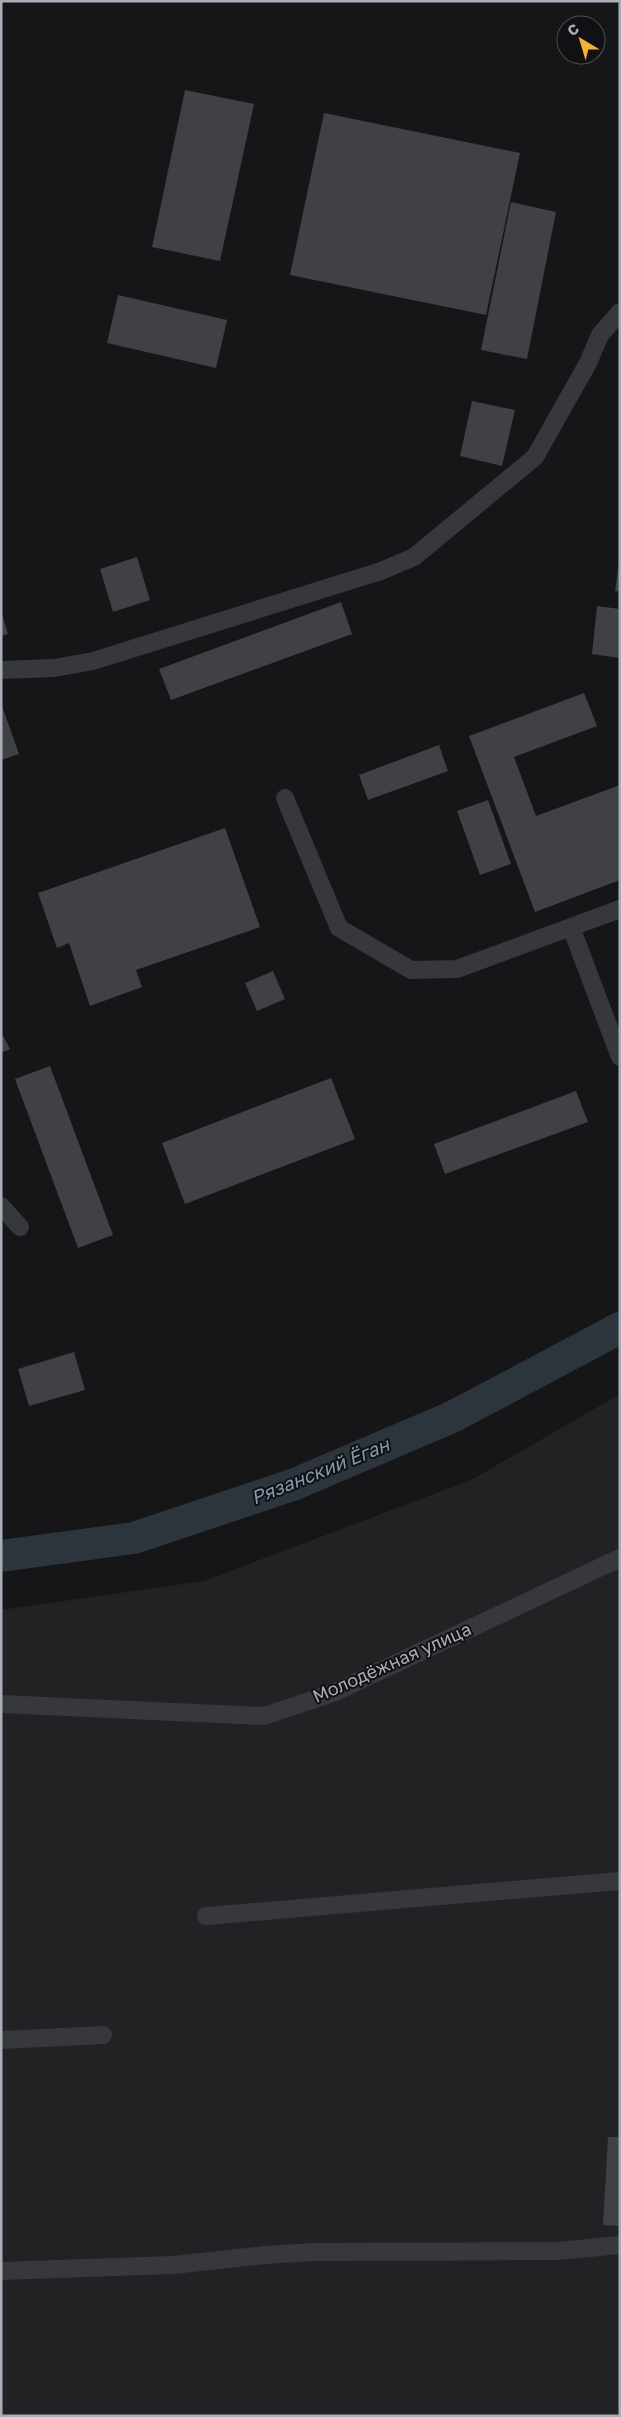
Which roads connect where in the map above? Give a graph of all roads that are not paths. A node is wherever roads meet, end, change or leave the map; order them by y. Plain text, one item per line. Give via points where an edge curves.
1 (620, 312) edge
2 (1, 670) edge
3 (285, 798) dead end
4 (620, 909) edge
5 (571, 927) junction
6 (620, 1058) edge
7 (1, 1206) edge
8 (20, 1227) dead end
9 (620, 1558) edge
10 (1, 1704) edge
11 (620, 1881) edge
12 (206, 1916) dead end
13 (102, 2034) dead end
14 (1, 2040) edge
15 (620, 2246) edge
16 (1, 2271) edge

1 - 2 street via 600,335 588,363 535,457 414,557 381,571 93,662 54,668
3 - 5 street via 339,928 411,970 457,970
4 - 5 street
5 - 6 street
7 - 8 street
9 - 10 street, Молодёжная улица via 333,1693 264,1716
11 - 12 street
13 - 14 street
15 - 16 street via 558,2251 313,2252 174,2265

